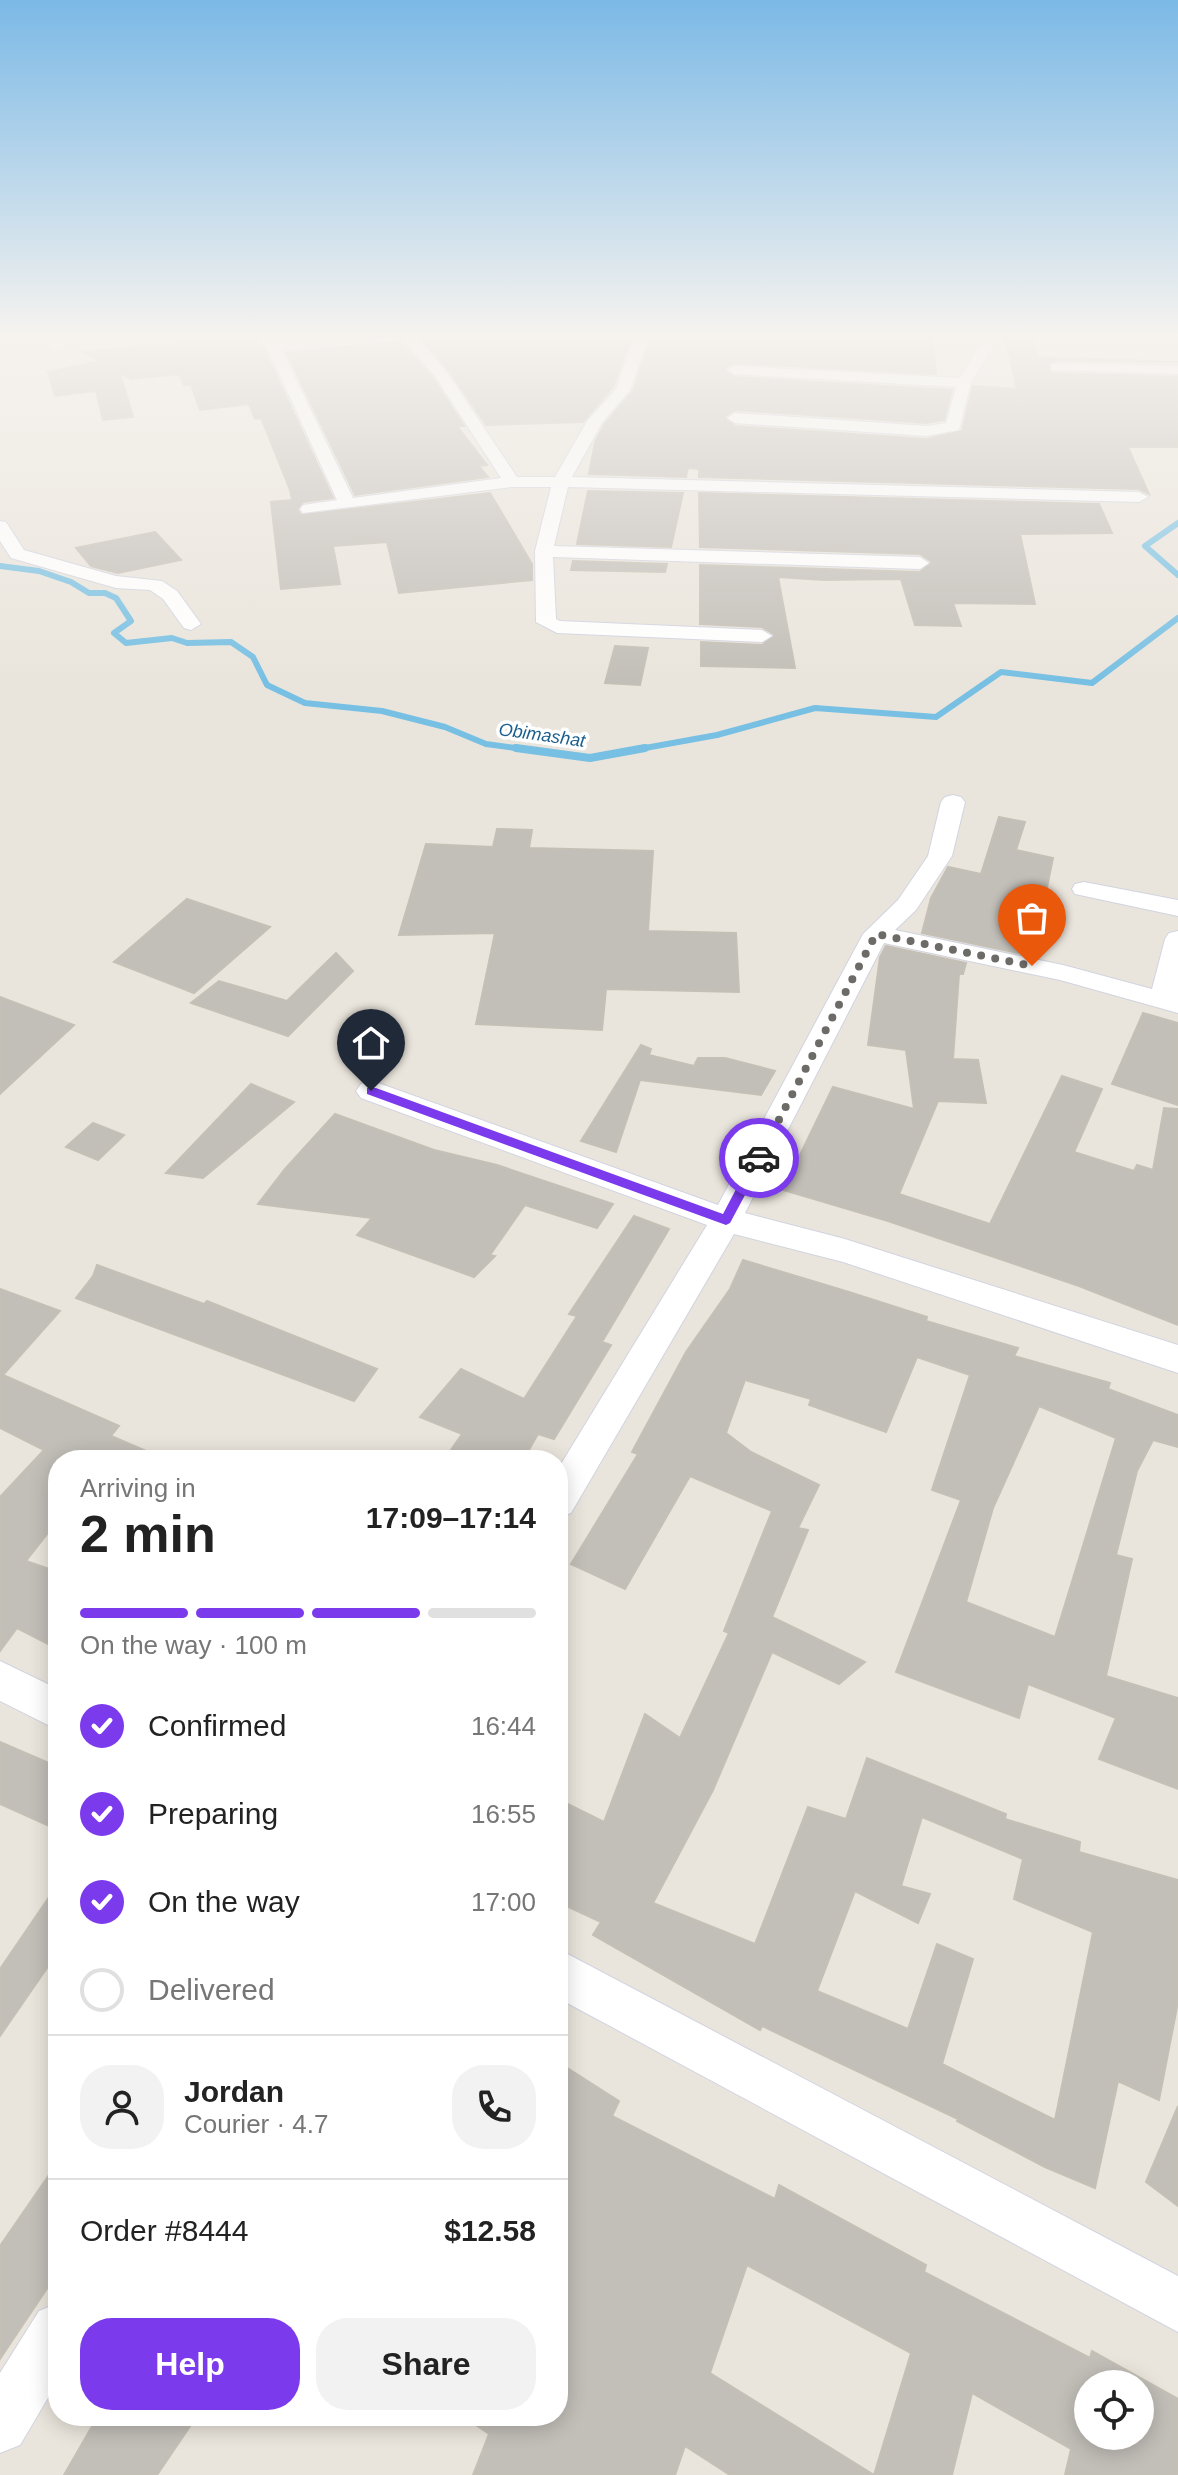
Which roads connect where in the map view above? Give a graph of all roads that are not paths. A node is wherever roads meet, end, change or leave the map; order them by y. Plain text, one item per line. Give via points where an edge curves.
1 (322, 452) edge
2 (493, 452) edge
3 (577, 452) edge
4 (512, 482) junction
5 (561, 482) junction
6 (1139, 497) dead end
7 (347, 504) junction
8 (309, 509) dead end
9 (0, 526) edge
10 (544, 551) junction
11 (920, 563) dead end
12 (191, 624) dead end
13 (762, 636) dead end
14 (953, 802) dead end
15 (1084, 889) dead end
16 (1178, 908) edge
17 (876, 934) junction
18 (1178, 939) edge
19 (1170, 1002) edge
20 (371, 1091) dead end
21 (726, 1220) junction
22 (1178, 1359) edge
23 (568, 1485) edge
24 (0, 1680) edge
25 (48, 1705) edge
26 (568, 1977) edge
27 (1178, 2305) edge
28 (48, 2346) edge
29 (0, 2425) edge

1 - 7 street
2 - 4 street
3 - 5 street
4 - 5 street
4 - 7 street
5 - 6 street
5 - 10 street
7 - 8 street
9 - 12 street via 17,554 116,582 155,585 170,595
10 - 11 street
10 - 13 street via 546,622 557,627
14 - 17 street via 940,856 907,905
15 - 16 street
17 - 19 street via 1063,973
17 - 21 street
18 - 19 street
20 - 21 street
21 - 22 street via 859,1256
21 - 23 street
24 - 25 street
26 - 27 street
28 - 29 street

